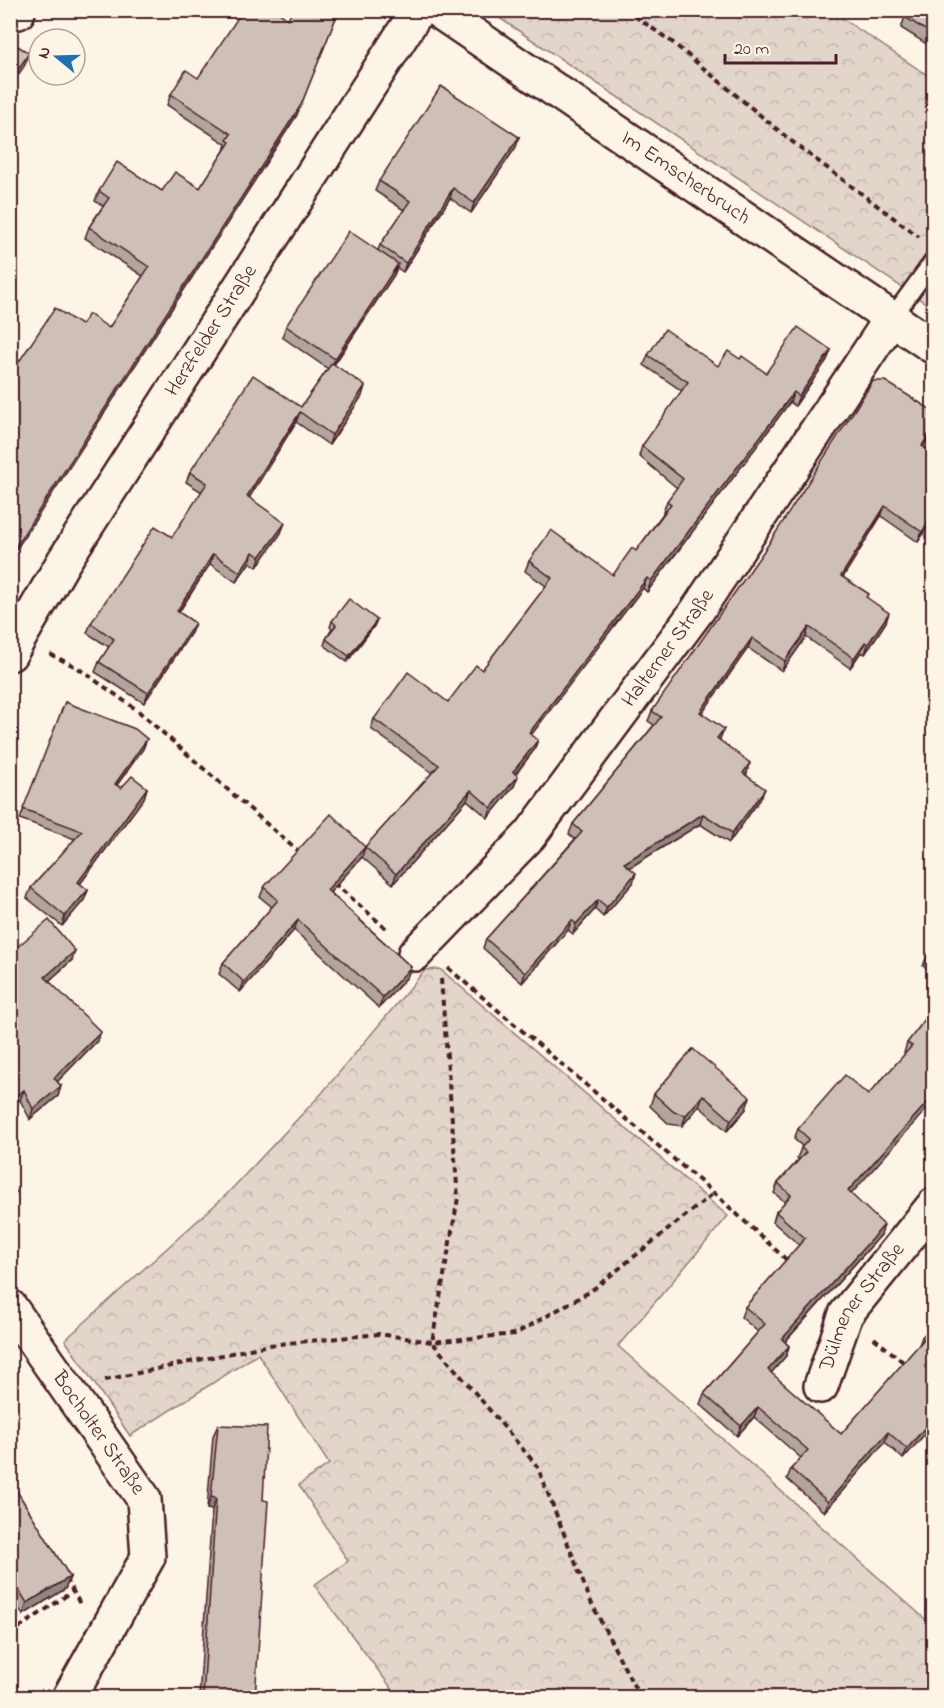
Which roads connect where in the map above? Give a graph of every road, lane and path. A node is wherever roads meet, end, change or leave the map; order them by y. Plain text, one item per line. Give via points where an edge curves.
1 (418, 10) edge
2 (438, 10) edge
3 (626, 10) edge
4 (926, 99) dead end
5 (933, 104) edge
6 (924, 242) dead end
7 (933, 260) edge
8 (891, 319) junction
9 (933, 347) edge
10 (14, 646) edge
11 (309, 861) edge
12 (327, 876) edge
13 (415, 954) joint
14 (714, 1193) junction
15 (933, 1205) edge
16 (793, 1266) edge
17 (10, 1307) edge
18 (846, 1314) junction
19 (432, 1342) junction
20 (916, 1372) edge
21 (821, 1386) dead end
22 (66, 1389) junction
23 (60, 1572) edge
24 (73, 1591) junction
25 (10, 1634) edge
26 (101, 1639) junction
27 (69, 1698) edge
28 (640, 1698) edge

1 - 10 street, Herzfelder Straße via 64,561
2 - 8 street, Im Emscherbruch
3 - 6 path via 672,42 790,140
4 - 5 path
7 - 8 lane
8 - 9 street, Im Emscherbruch
8 - 13 street, Halterner Straße via 697,611 537,826
10 - 11 path via 78,668 137,710
12 - 13 path
14 - 16 path
14 - 19 path via 591,1291 515,1334
14 - 19 path via 446,966 440,977 458,1198
15 - 18 street, Dülmener Straße
17 - 22 street, Bocholter Straße
18 - 20 path
18 - 21 street, Dülmener Straße
19 - 22 path via 379,1334 269,1345
19 - 28 path via 537,1466 591,1602
22 - 26 street, Bocholter Straße via 144,1498 148,1557
23 - 24 path
24 - 25 path
24 - 26 path
26 - 27 street, Bocholter Straße

